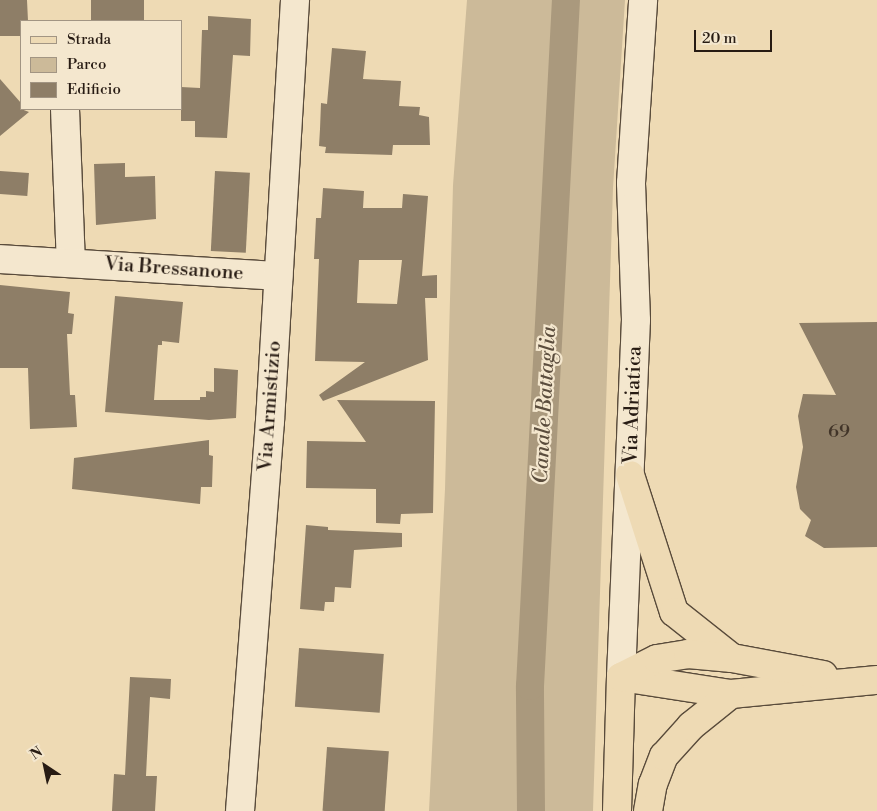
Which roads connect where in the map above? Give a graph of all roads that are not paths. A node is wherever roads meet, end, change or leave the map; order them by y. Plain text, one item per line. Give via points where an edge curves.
1 (296, 0) edge
2 (643, 0) edge
3 (65, 110) edge
4 (0, 259) edge
5 (71, 262) junction
6 (278, 276) junction
7 (630, 475) junction
8 (732, 658) junction
9 (621, 677) junction
10 (864, 680) edge
11 (731, 694) junction
12 (240, 811) edge
13 (617, 811) edge
14 (648, 811) edge

1 - 6 street, Via Armistizio
2 - 7 street, Via Adriatica via 631,184 636,320
3 - 5 street
4 - 5 street, Via Bressanone
5 - 6 street, Via Bressanone
6 - 12 street, Via Armistizio
7 - 8 main road via 674,612
7 - 9 street, Via Adriatica
8 - 9 main road via 688,654 657,659
8 - 10 main road
9 - 11 main road
9 - 13 main road, Via Adriatica
10 - 11 main road
11 - 14 main road via 691,726 664,756 653,784

